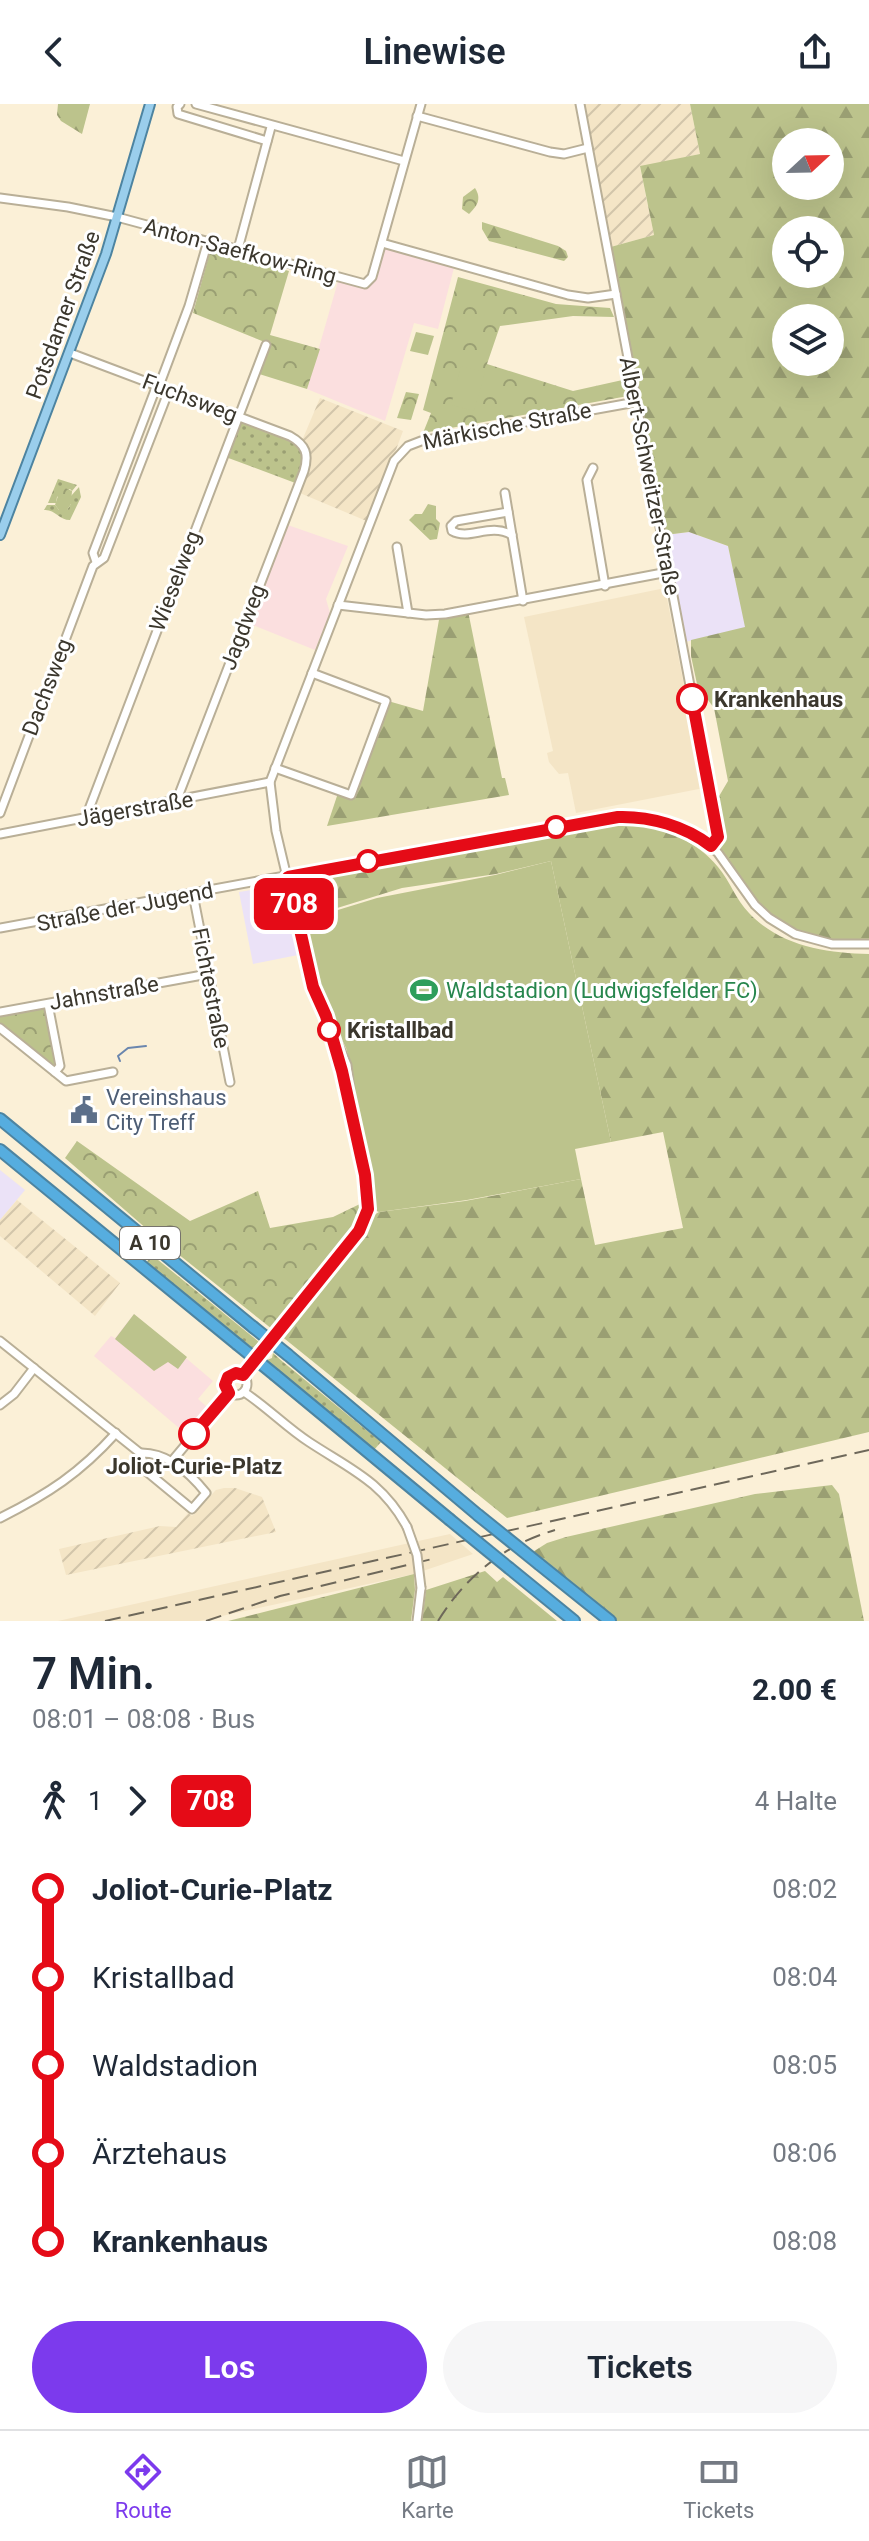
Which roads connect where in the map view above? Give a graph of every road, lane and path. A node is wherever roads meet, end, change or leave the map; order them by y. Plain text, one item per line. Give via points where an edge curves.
1 (150, 104) edge
2 (180, 104) edge
3 (196, 104) edge
4 (421, 104) edge
5 (580, 104) edge
6 (417, 116) junction
7 (271, 127) junction
8 (267, 141) junction
9 (588, 148) junction
10 (404, 161) junction
11 (0, 198) edge
12 (117, 217) junction
13 (208, 241) junction
14 (382, 243) junction
15 (238, 249) junction
16 (616, 294) junction
17 (266, 345) dead end
18 (70, 353) junction
19 (158, 386) junction
20 (169, 390) junction
21 (636, 402) junction
22 (238, 416) junction
23 (306, 450) joint
24 (593, 468) dead end
25 (505, 493) dead end
26 (508, 512) junction
27 (0, 535) edge
28 (512, 535) junction
29 (397, 547) dead end
30 (96, 562) junction
31 (668, 572) junction
32 (605, 586) junction
33 (523, 601) junction
34 (338, 605) junction
35 (408, 613) junction
36 (312, 673) junction
37 (275, 768) junction
38 (270, 782) junction
39 (176, 802) junction
40 (0, 813) edge
41 (86, 817) junction
42 (0, 834) edge
43 (711, 846) junction
44 (288, 877) junction
45 (193, 894) junction
46 (0, 928) edge
47 (869, 944) edge
48 (208, 974) junction
49 (48, 1004) junction
50 (0, 1012) edge
51 (0, 1028) edge
52 (55, 1072) junction
53 (113, 1072) dead end
54 (230, 1082) dead end
55 (0, 1119) edge
56 (0, 1150) edge
57 (0, 1341) edge
58 (34, 1368) junction
59 (243, 1375) junction
60 (244, 1392) junction
61 (229, 1393) junction
62 (0, 1405) edge
63 (116, 1433) junction
64 (140, 1453) junction
65 (172, 1461) junction
66 (0, 1518) edge
67 (417, 1621) edge
68 (574, 1621) edge
69 (610, 1621) edge

1 - 12 main road, Potsdamer Straße
2 - 8 street via 178,114
3 - 7 street
4 - 6 street, Anton-Saefkow-Ring
5 - 9 street, Albert-Schweitzer-Straße
6 - 9 street via 536,149 564,154
6 - 10 street, Anton-Saefkow-Ring
7 - 8 street
7 - 10 street
8 - 15 street
9 - 16 street, Albert-Schweitzer-Straße
10 - 14 street, Anton-Saefkow-Ring
11 - 12 street, Anton-Saefkow-Ring
12 - 13 street, Anton-Saefkow-Ring
12 - 18 main road, Potsdamer Straße
13 - 15 street, Anton-Saefkow-Ring
13 - 19 street, Dachsweg
14 - 15 street, Anton-Saefkow-Ring via 372,277 362,284
14 - 16 street via 568,295
16 - 21 street, Albert-Schweitzer-Straße
17 - 22 street, Wieselweg
18 - 19 street, Fuchsweg
18 - 27 main road, Potsdamer Straße
19 - 20 street, Fuchsweg
19 - 30 street, Dachsweg via 93,553
20 - 22 street, Fuchsweg
20 - 30 street, Dachsweg via 104,558
21 - 31 street, Albert-Schweitzer-Straße
21 - 34 street, Märkische Straße via 408,446 394,461
22 - 23 street, Fuchsweg via 290,436
22 - 41 street, Wieselweg
23 - 39 street, Jagdweg via 304,471
24 - 32 street via 587,480
25 - 26 street
26 - 28 street
26 - 28 street via 451,526 459,534 496,528
28 - 33 street
29 - 35 street
30 - 40 street, Dachsweg
31 - 32 street
31 - 43 street, Albert-Schweitzer-Straße via 718,837
32 - 33 street
33 - 35 street via 445,614
34 - 35 street
34 - 36 street, Märkische Straße
36 - 37 street, Märkische Straße
36 - 37 street via 386,701 351,795
37 - 38 street, Märkische Straße
38 - 39 street, Jägerstraße
38 - 44 street
39 - 41 street, Jägerstraße
41 - 42 street, Jägerstraße
43 - 44 street, Straße der Jugend via 671,825 618,817
43 - 47 street, Straße der Jugend via 750,900 782,927 832,944
44 - 45 street, Straße der Jugend
44 - 59 street via 313,987 354,1121 369,1197 359,1231
45 - 46 street, Straße der Jugend
45 - 48 street, Fichtestraße
48 - 49 street, Jahnstraße
48 - 54 street, Fichtestraße
49 - 50 street, Jahnstraße
49 - 52 street via 60,1066
51 - 52 street
52 - 53 street via 70,1081
55 - 69 highway, A 10, bridge
56 - 68 highway, A 10, bridge
57 - 58 street
58 - 62 street
58 - 63 street
59 - 60 street
59 - 61 street via 228,1377
60 - 61 street
60 - 67 street, bridge via 308,1442 371,1481 391,1501 417,1555
61 - 65 street
63 - 64 street
63 - 66 street via 65,1481
64 - 65 street
64 - 65 street via 146,1471 192,1509 206,1493

